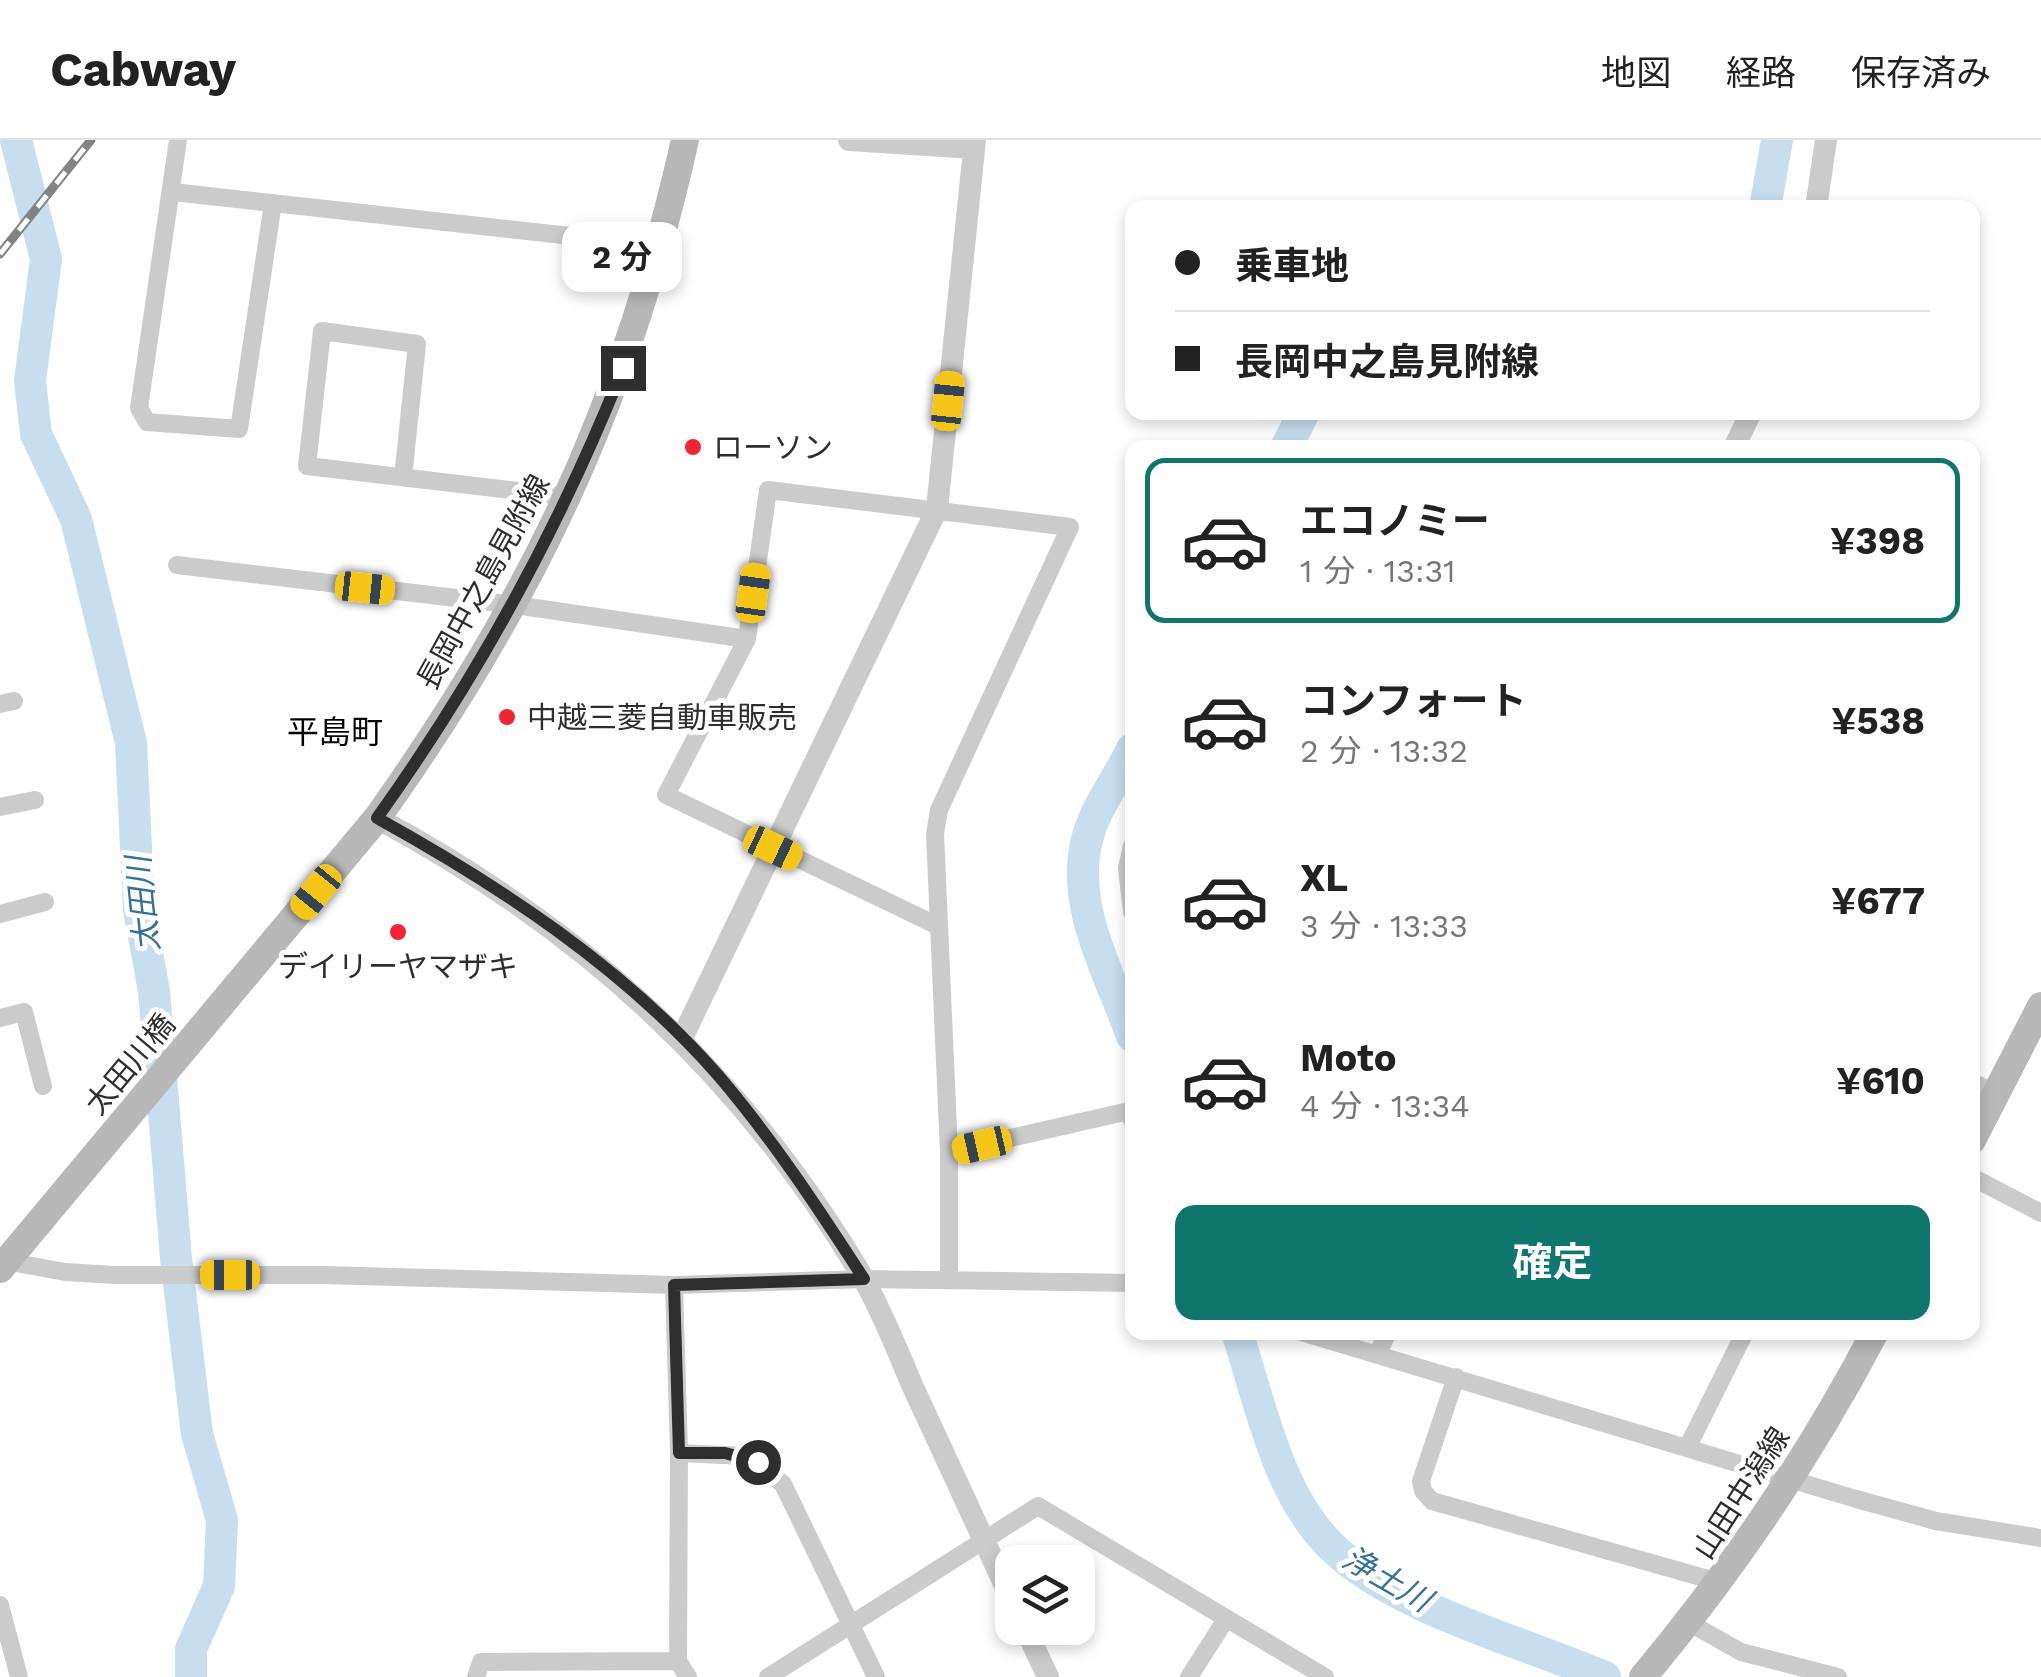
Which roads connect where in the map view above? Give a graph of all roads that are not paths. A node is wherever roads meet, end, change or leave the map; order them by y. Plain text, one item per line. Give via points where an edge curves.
1 (178, 140) edge
2 (685, 140) edge
3 (849, 140) edge
4 (1826, 140) edge
5 (974, 144) edge
6 (173, 192) junction
7 (1817, 200) edge
8 (273, 203) junction
9 (661, 246) junction
10 (403, 477) junction
11 (569, 497) junction
12 (937, 509) junction
13 (177, 565) dead end
14 (515, 605) junction
15 (747, 639) junction
16 (35, 800) dead end
17 (0, 808) edge
18 (377, 818) junction
19 (773, 848) junction
20 (45, 902) dead end
21 (0, 914) edge
22 (936, 925) junction
23 (228, 998) joint
24 (2041, 1006) edge
25 (0, 1018) edge
26 (682, 1038) junction
27 (43, 1086) dead end
28 (1984, 1089) edge
29 (1125, 1112) edge
30 (949, 1152) junction
31 (1980, 1181) edge
32 (2041, 1212) edge
33 (2, 1263) edge
34 (864, 1279) junction
35 (949, 1279) junction
36 (1125, 1283) edge
37 (674, 1285) junction
38 (1327, 1340) edge
39 (1384, 1340) edge
40 (1742, 1340) edge
41 (1871, 1340) edge
42 (1376, 1355) junction
43 (1456, 1377) junction
44 (1688, 1446) junction
45 (679, 1453) junction
46 (1793, 1478) junction
47 (2041, 1538) edge
48 (985, 1541) junction
49 (995, 1563) edge
50 (1722, 1584) junction
51 (0, 1604) edge
52 (1226, 1619) junction
53 (851, 1622) junction
54 (1688, 1622) junction
55 (1033, 1645) edge
56 (683, 1669) edge
57 (1647, 1673) edge
58 (19, 1677) edge
59 (476, 1677) edge
60 (768, 1677) edge
61 (876, 1677) edge
62 (1048, 1677) edge
63 (1189, 1677) edge
64 (1325, 1677) edge
65 (1838, 1677) edge

1 - 6 street
2 - 9 main road, 長岡中之島見附線
3 - 5 street
4 - 7 street
5 - 12 street
6 - 8 street
6 - 8 street via 139,408 148,422 239,430
8 - 9 street
9 - 11 main road, 長岡中之島見附線 via 623,368
10 - 10 street via 307,466 322,332 417,344
10 - 11 street
11 - 14 main road, 長岡中之島見附線
12 - 15 street via 768,490
12 - 19 street
12 - 22 street via 1070,526 939,810
13 - 14 street
14 - 15 street
14 - 18 main road, 長岡中之島見附線
15 - 19 street via 666,795
16 - 17 street
18 - 23 main road, 長岡中之島見附線
18 - 26 street via 503,891
19 - 22 street
19 - 26 street
20 - 21 street
22 - 30 street
23 - 33 main road, 太田川橋
24 - 28 main road
25 - 27 street via 24,1012
26 - 34 street via 773,1144
29 - 30 street
30 - 35 street
31 - 32 street
33 - 37 street via 114,1275
34 - 35 street
34 - 37 street
34 - 48 street
35 - 36 street
37 - 45 street
38 - 42 street
39 - 42 street
40 - 44 street
41 - 46 main road, 山田中潟線
42 - 43 street
43 - 44 street
43 - 50 street via 1422,1481 1432,1501
44 - 46 street
45 - 53 street via 746,1456 771,1472
45 - 56 street
46 - 47 street via 1936,1521
46 - 50 main road, 山田中潟線
48 - 49 street
48 - 52 street via 1038,1506
48 - 53 street
50 - 54 main road, 山田中潟線
51 - 58 street
52 - 63 street
52 - 64 street
53 - 60 street
53 - 61 street
54 - 57 main road, 山田中潟線
54 - 65 street via 1741,1652
55 - 62 street
56 - 59 street via 481,1662

